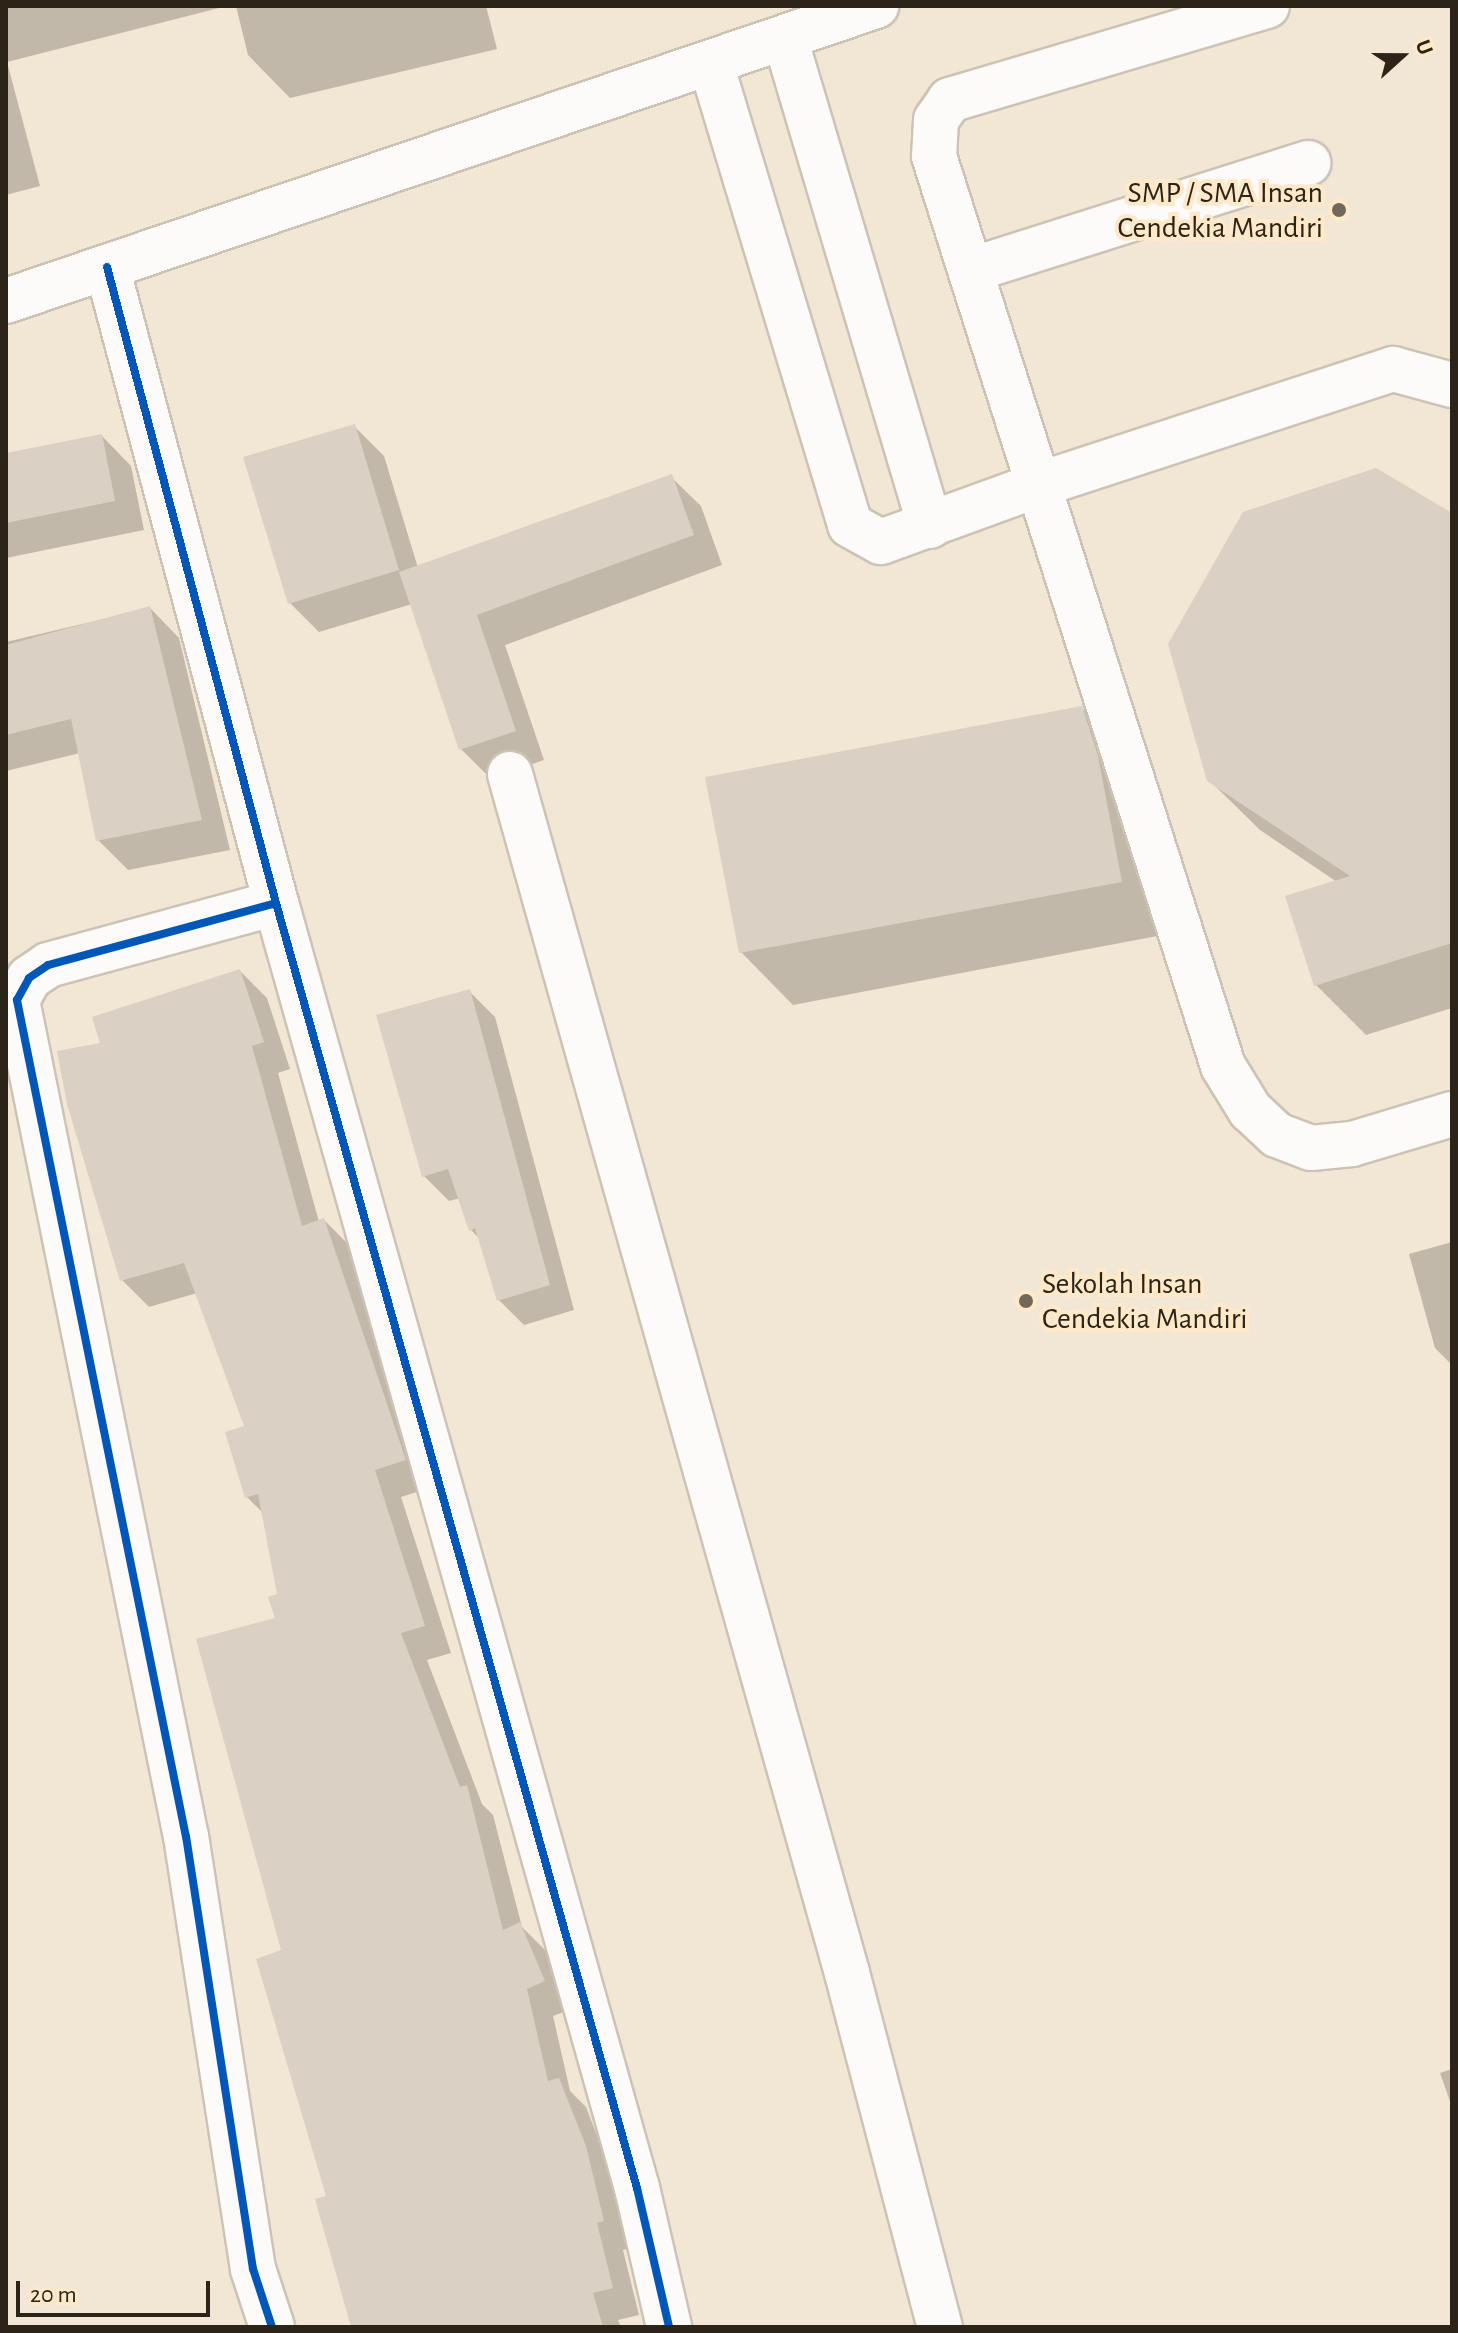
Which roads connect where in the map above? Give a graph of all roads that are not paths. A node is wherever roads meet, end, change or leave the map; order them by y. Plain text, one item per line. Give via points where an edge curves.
1 (876, 6) edge
2 (1267, 6) edge
3 (785, 38) junction
4 (711, 64) junction
5 (1308, 163) dead end
6 (107, 267) junction
7 (971, 270) junction
8 (6, 301) edge
9 (1452, 385) edge
10 (1035, 486) junction
11 (930, 526) junction
12 (510, 774) dead end
13 (276, 903) junction
14 (1452, 1114) edge
15 (272, 2327) edge
16 (669, 2327) edge
17 (940, 2327) edge

1 - 3 street
2 - 7 street via 950,100 936,120 934,156
3 - 4 street
3 - 11 street
4 - 6 street
4 - 11 street via 850,525 881,542
5 - 7 street
6 - 8 street
6 - 13 street
7 - 10 street
9 - 10 street via 1393,369
10 - 11 street
10 - 14 street via 1223,1066 1250,1110 1277,1135 1311,1148 1352,1144
12 - 17 street via 847,1973
13 - 15 street via 48,965 29,978 17,1000 186,1837 253,2269
13 - 16 street via 637,2188

